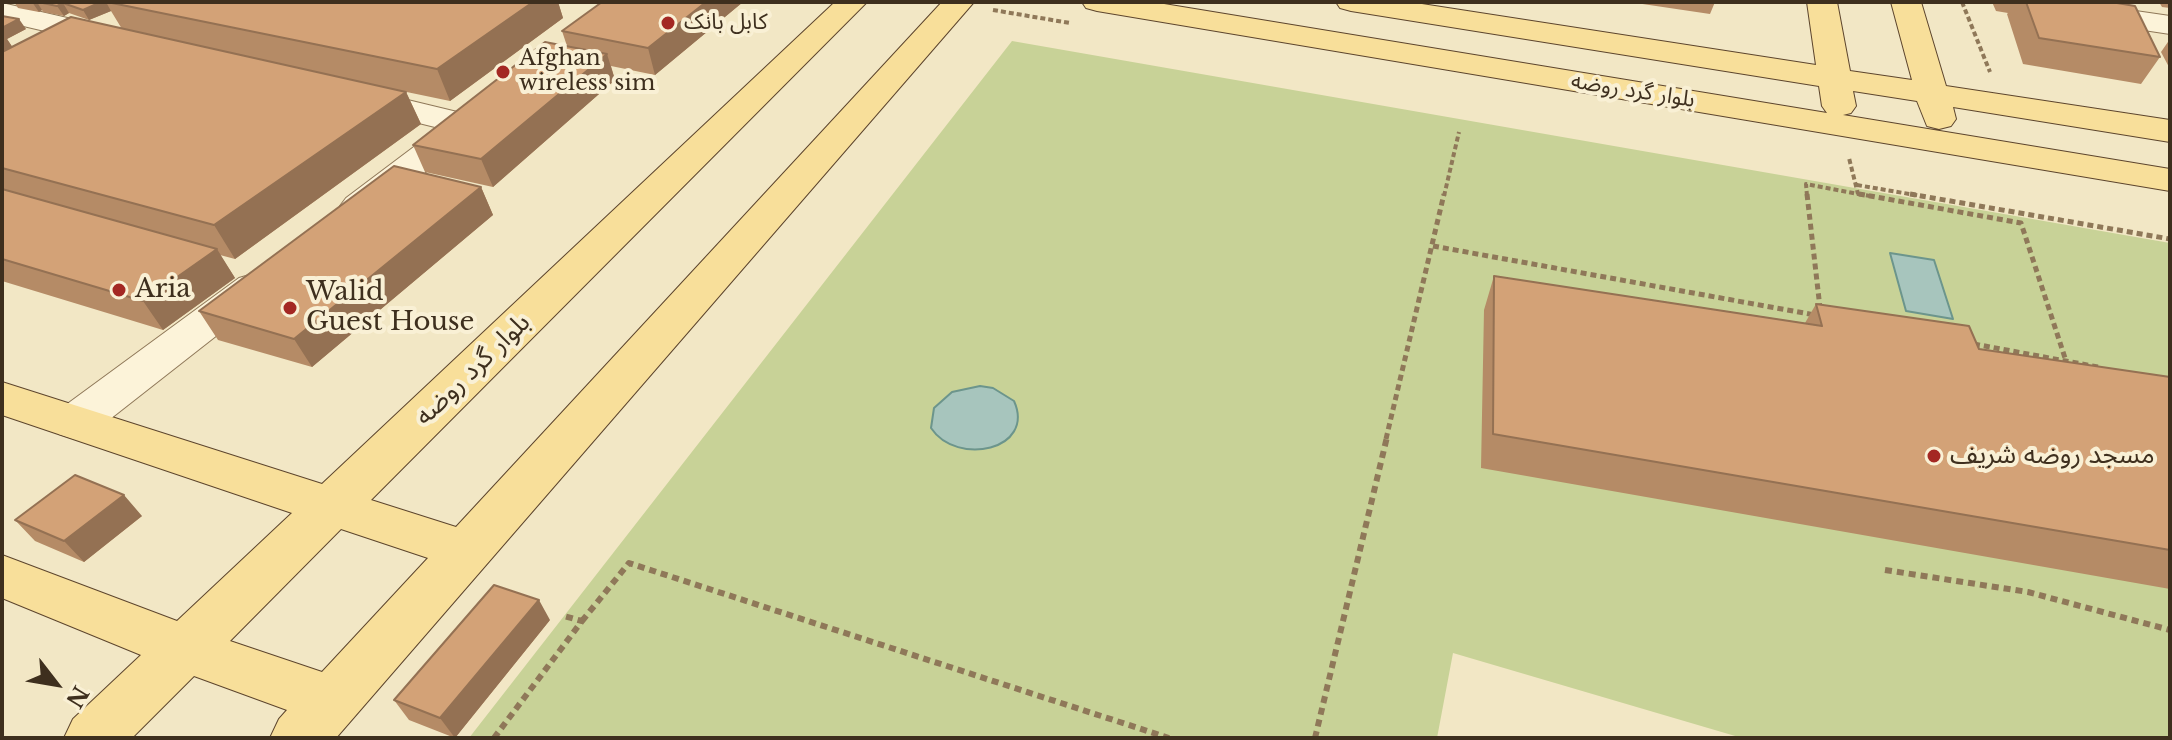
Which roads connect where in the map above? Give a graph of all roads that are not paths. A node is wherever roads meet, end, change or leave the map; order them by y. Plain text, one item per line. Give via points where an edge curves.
1 (852, 2) edge
2 (1351, 2) edge
3 (1822, 2) edge
4 (1906, 2) edge
5 (2093, 2) edge
6 (971, 5) edge
7 (2, 12) edge
8 (1087, 13) edge
9 (2170, 25) edge
10 (135, 30) edge
11 (94, 33) junction
12 (54, 54) edge
13 (1835, 78) junction
14 (327, 90) edge
15 (1932, 93) junction
16 (1842, 125) junction
17 (2170, 131) edge
18 (1945, 143) junction
19 (2170, 180) edge
20 (327, 230) edge
21 (277, 268) edge
22 (2, 398) edge
23 (75, 422) junction
24 (333, 506) junction
25 (467, 551) junction
26 (2, 576) edge
27 (186, 649) junction
28 (315, 719) edge
29 (93, 738) edge

1 - 24 main road, بلوار گرد روضه
2 - 13 main road, بلوار گرد روضه
3 - 13 main road
4 - 15 main road
5 - 9 street via 2108,16
6 - 25 main road
7 - 11 street
8 - 16 main road, بلوار گرد روضه
10 - 11 street
11 - 12 street
13 - 15 main road, بلوار گرد روضه
13 - 16 main road
14 - 20 street via 479,115
15 - 17 main road, بلوار گرد روضه
15 - 18 main road
16 - 18 main road, بلوار گرد روضه
18 - 19 main road, بلوار گرد روضه
21 - 23 street
22 - 23 main road
23 - 24 main road
24 - 25 main road
24 - 27 main road, بلوار گرد روضه
25 - 28 main road
26 - 27 main road
27 - 28 main road
27 - 29 main road, بلوار گرد روضه

